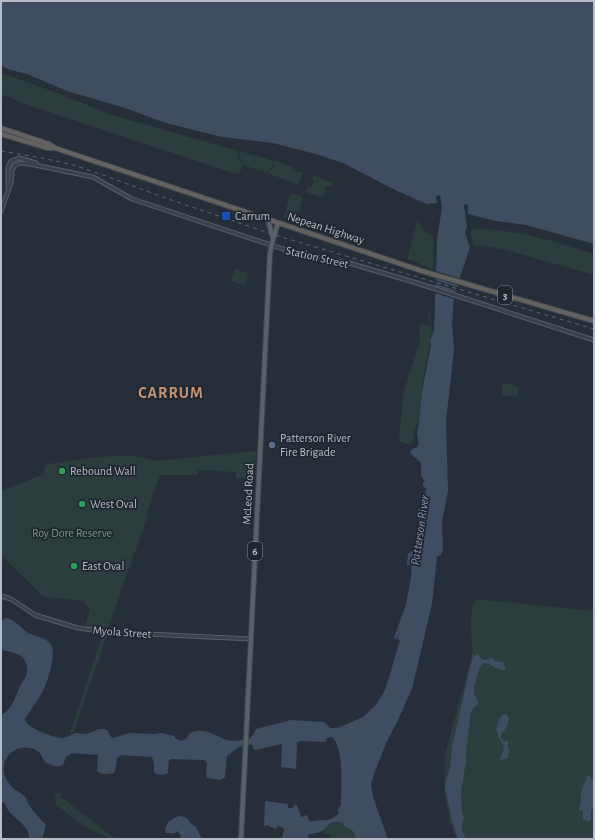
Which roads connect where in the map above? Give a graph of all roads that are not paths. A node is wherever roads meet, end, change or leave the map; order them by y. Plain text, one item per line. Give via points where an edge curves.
1 (1, 128) edge
2 (16, 133) junction
3 (1, 134) edge
4 (14, 138) junction
5 (55, 148) junction
6 (43, 166) junction
7 (8, 191) junction
8 (1, 211) edge
9 (268, 220) junction
10 (278, 223) junction
11 (273, 239) junction
12 (272, 245) junction
13 (594, 321) edge
14 (594, 340) edge
15 (1, 596) edge
16 (250, 639) junction
17 (241, 839) edge

1 - 2 highway, Nepean Highway / 3
2 - 4 highway
2 - 5 highway, Nepean Highway / 3
3 - 4 highway, Nepean Highway / 3
4 - 5 highway, Nepean Highway / 3
5 - 9 highway, Nepean Highway / 3
6 - 7 street, Station Street via 22,163 15,165
6 - 7 street, Station Street via 20,159 12,161 8,168
6 - 12 street, Station Street via 93,177 132,199
7 - 8 street
9 - 10 highway, Nepean Highway / 3
9 - 11 main road
10 - 11 main road, McLeod Road / 6
10 - 13 highway, Nepean Highway / 3 via 430,273
11 - 12 main road, McLeod Road / 6
12 - 14 street, Station Street via 428,287
12 - 16 main road, McLeod Road / 6
15 - 16 street, Myola Street via 11,599 35,615 78,628 107,632
16 - 17 main road, McLeod Road / 6

